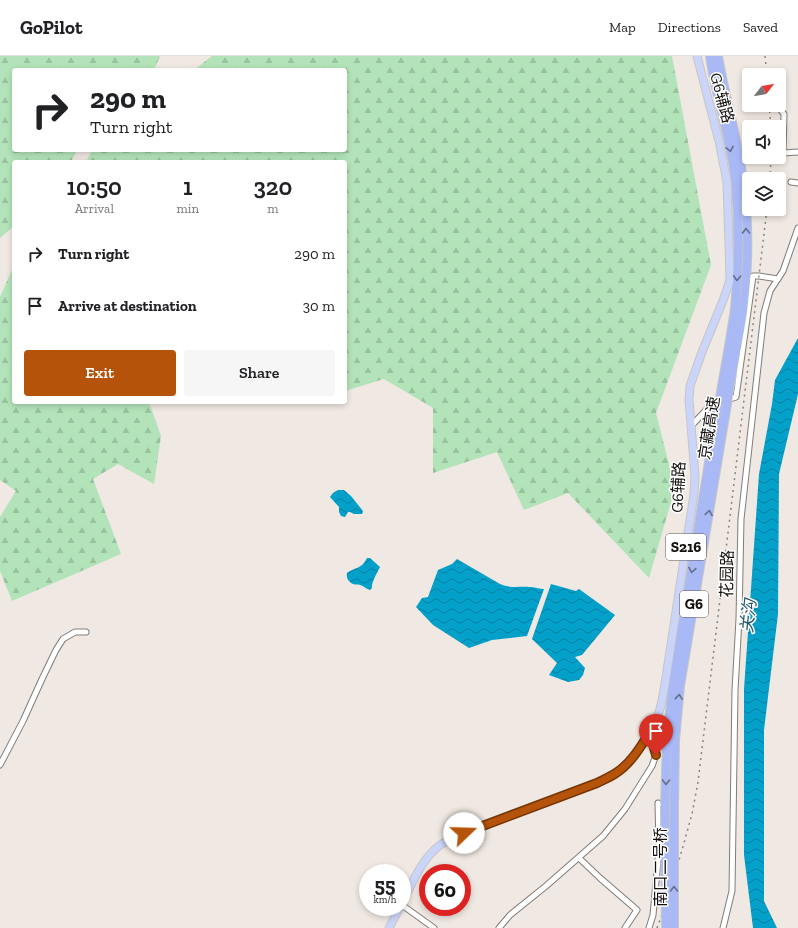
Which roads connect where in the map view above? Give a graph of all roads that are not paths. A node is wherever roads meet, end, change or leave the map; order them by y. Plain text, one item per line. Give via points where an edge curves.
1 (697, 56) edge
2 (710, 56) edge
3 (718, 56) edge
4 (783, 112) edge
5 (798, 152) edge
6 (791, 182) dead end
7 (798, 183) edge
8 (798, 228) edge
9 (778, 279) junction
10 (691, 426) junction
11 (86, 632) dead end
12 (648, 735) junction
13 (0, 765) edge
14 (662, 805) junction
15 (674, 806) joint
16 (579, 858) junction
17 (411, 886) edge
18 (411, 912) edge
19 (395, 916) edge
20 (389, 928) edge
21 (434, 928) edge
22 (499, 928) edge
23 (624, 928) edge
24 (649, 928) edge
25 (666, 928) edge
26 (674, 928) edge
27 (723, 928) edge

1 - 10 main road, G6辅路 / S216 via 727,182 730,277 690,386
2 -> 14 highway, 南口二号桥, bridge via 736,183 737,278 735,309 673,685
15 -> 3 highway, 京藏高速 / G6, bridge via 675,740 680,686 743,311 746,277 744,182
4 - 5 street via 783,152
6 - 7 street
8 - 9 street, 花园路 via 783,272
9 - 10 street via 753,276 736,397 710,405
9 - 27 street, 花园路 via 770,291 764,314 741,519 732,891
10 - 12 main road, G6辅路 / S216 via 695,476 692,511 662,700
11 - 13 street via 75,632 63,639
12 - 16 street via 656,755 652,766 625,809 603,836
12 - 17 main road, G6辅路 / S216 via 631,759 616,774 449,840 432,852
14 - 24 street via 654,915
14 - 25 highway, 南口二号桥, bridge
26 -> 15 highway, 南口二号桥 / G6, bridge
16 - 22 street via 510,915
16 - 23 street via 637,910
18 - 21 street
19 - 20 main road, G6辅路 / S216

